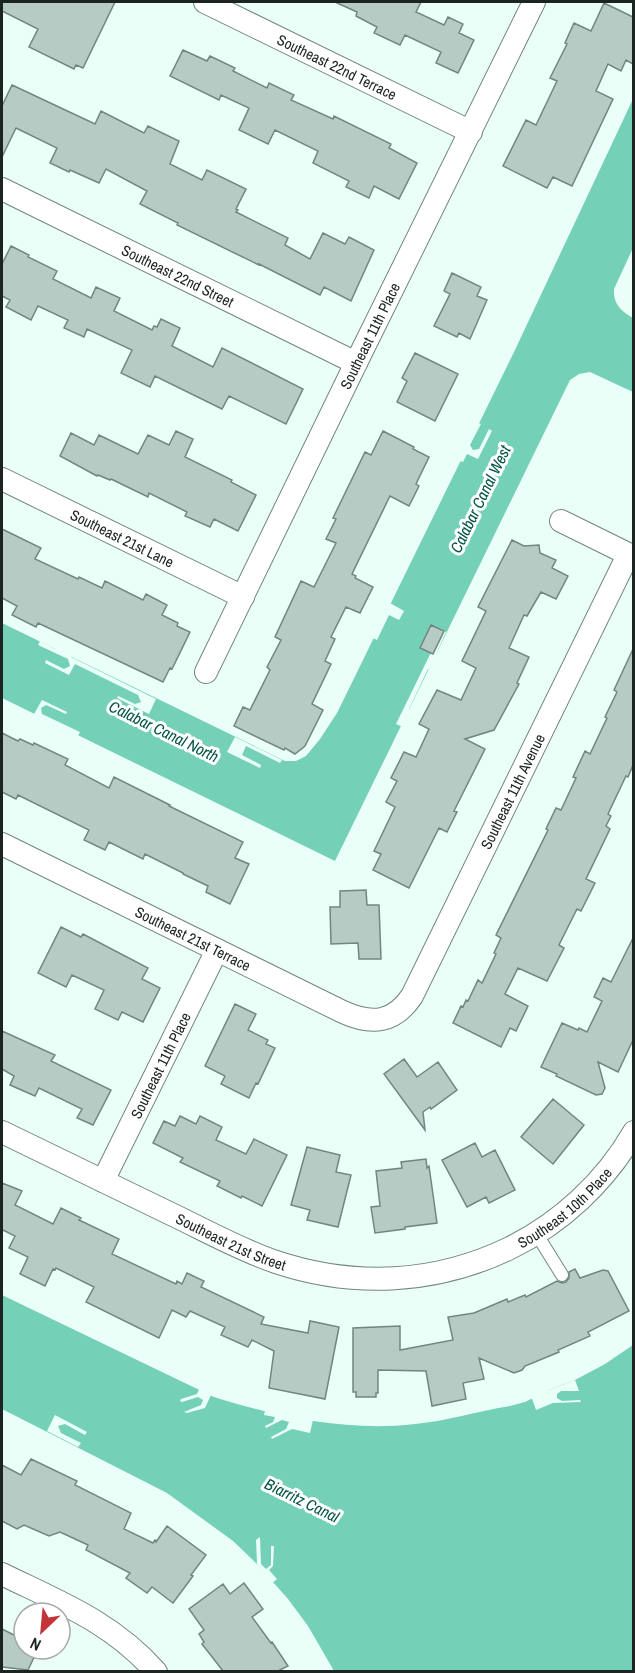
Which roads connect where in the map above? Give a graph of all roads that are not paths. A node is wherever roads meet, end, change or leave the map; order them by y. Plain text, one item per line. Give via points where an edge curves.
1 (204, 2) edge
2 (534, 2) edge
3 (471, 132) junction
4 (2, 189) edge
5 (356, 363) junction
6 (2, 479) edge
7 (561, 521) dead end
8 (631, 556) edge
9 (243, 597) junction
10 (206, 672) dead end
11 (2, 844) edge
12 (217, 950) junction
13 (387, 1018) joint
14 (2, 1132) edge
15 (633, 1132) edge
16 (103, 1181) junction
17 (536, 1233) junction
18 (477, 1263) joint
19 (562, 1275) dead end
20 (2, 1574) edge
21 (156, 1671) edge

1 - 3 street, Southeast 22nd Terrace
2 - 3 street, Southeast 11th Place
3 - 5 street, Southeast 11th Place
4 - 5 street, Southeast 22nd Street
5 - 9 street, Southeast 11th Place
6 - 9 street, Southeast 21st Lane
7 - 8 street
8 - 13 street, Southeast 11th Avenue via 412,996 401,1010
9 - 10 street, Southeast 11th Place
11 - 12 street, Southeast 21st Terrace
12 - 13 street, Southeast 21st Terrace via 352,1016
12 - 16 street, Southeast 11th Place
14 - 16 street, Southeast 21st Street
15 - 17 street, Southeast 10th Place via 595,1185
16 - 18 street, Southeast 21st Street via 260,1256 309,1272 351,1278 408,1278
17 - 18 street, Southeast 10th Place
17 - 19 lane
20 - 21 street via 103,1625

